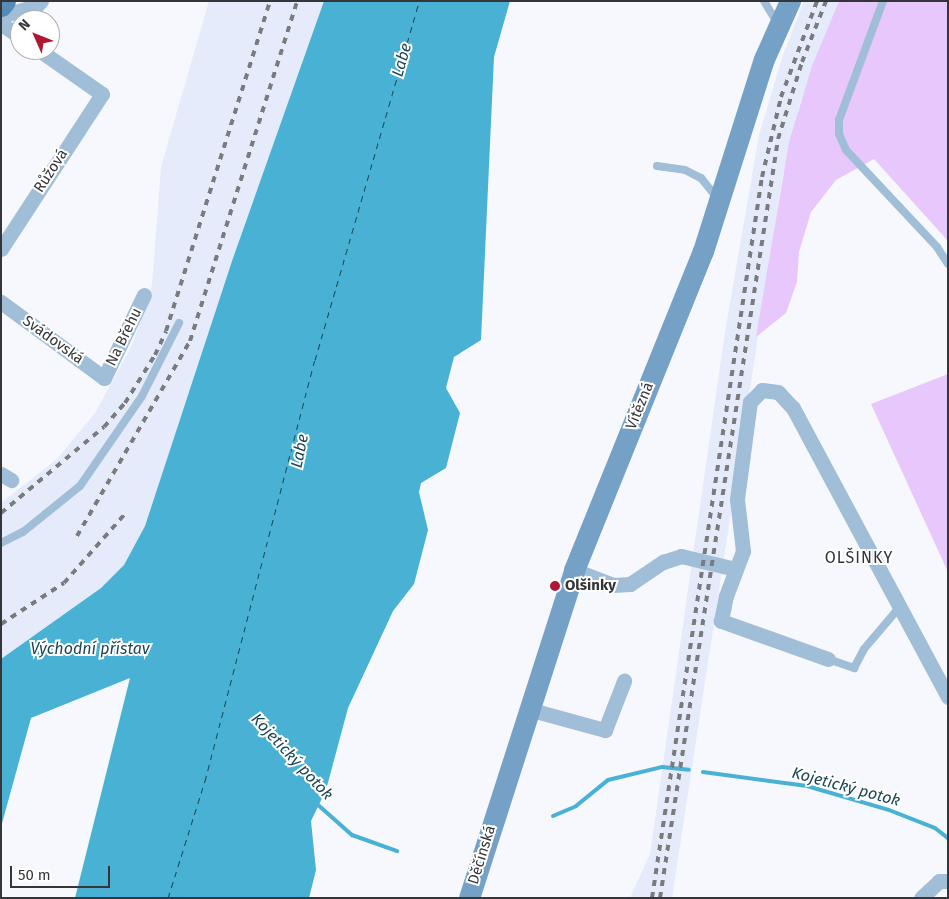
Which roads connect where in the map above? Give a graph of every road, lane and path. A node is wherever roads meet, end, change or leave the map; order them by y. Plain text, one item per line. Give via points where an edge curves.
1 (4, 1) edge
2 (41, 1) edge
3 (764, 1) edge
4 (790, 1) edge
5 (883, 1) edge
6 (1, 5) edge
7 (1, 16) edge
8 (778, 24) junction
9 (53, 60) edge
10 (658, 166) dead end
11 (720, 201) junction
12 (1, 249) edge
13 (948, 264) edge
14 (144, 295) dead end
15 (1, 302) edge
16 (179, 323) dead end
17 (104, 378) joint
18 (1, 543) edge
19 (735, 569) junction
20 (574, 570) junction
21 (898, 609) junction
22 (828, 659) joint
23 (624, 681) dead end
24 (948, 697) edge
25 (528, 709) junction
26 (495, 812) joint
27 (948, 881) edge
28 (469, 898) edge
29 (921, 898) edge

1 - 6 main road
2 - 7 street via 36,6
3 - 8 lane
4 - 8 main road, Vítězná
5 - 13 lane via 840,120 839,134 846,150 937,247
8 - 11 main road, Vítězná
9 - 12 street, Růžová via 102,94
10 - 11 lane via 685,170 701,178
11 - 20 main road, Vítězná
14 - 17 street, Na Břehu
15 - 17 street, Svádovská
16 - 18 lane via 142,396 80,486 23,532
19 - 20 street via 682,556 662,562 630,584 613,585
19 - 21 street via 743,551 737,499 750,402 762,390 778,392 793,408 832,477
19 - 22 street via 721,621
20 - 25 main road, Vítězná
21 - 22 lane via 864,649 854,668
21 - 24 street
23 - 25 street via 605,730
25 - 26 main road, Vítězná
26 - 28 main road, Děčínská
27 - 29 street via 939,881

